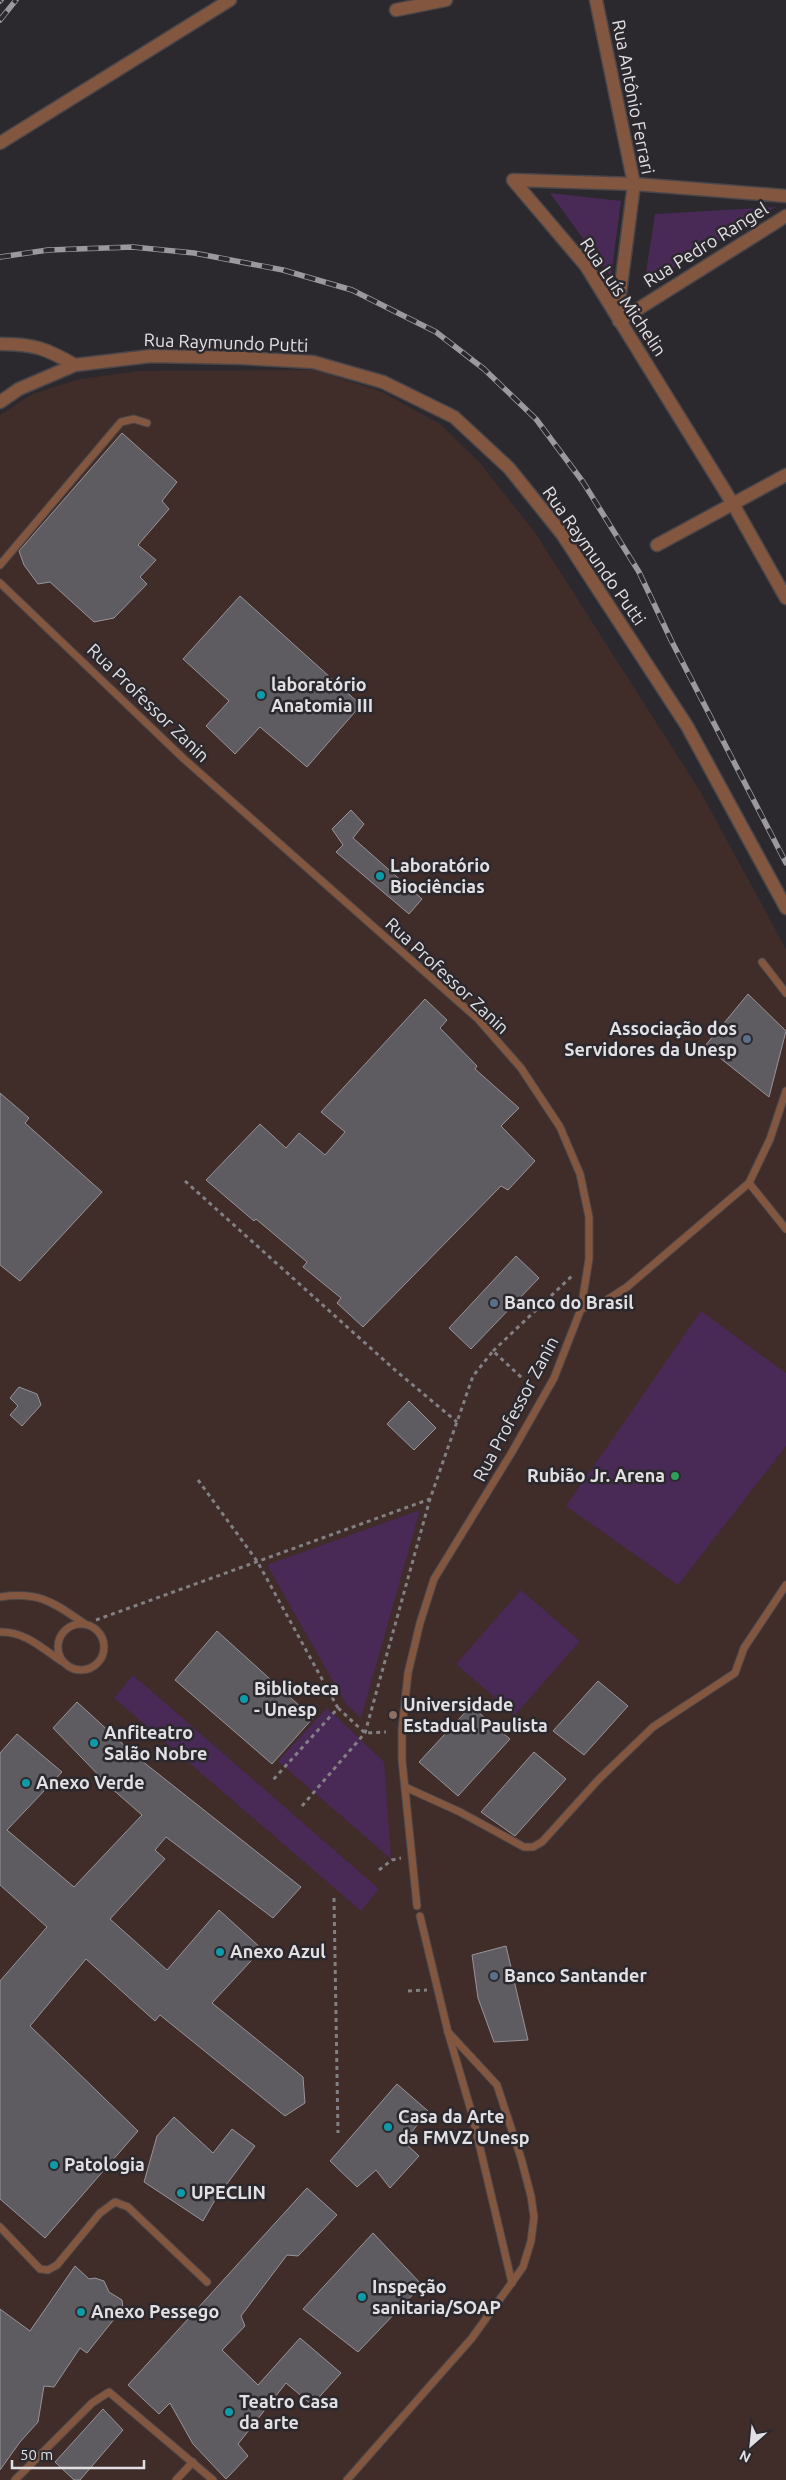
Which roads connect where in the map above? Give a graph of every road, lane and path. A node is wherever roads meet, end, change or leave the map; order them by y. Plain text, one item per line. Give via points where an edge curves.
1 (230, 0) edge
2 (446, 0) edge
3 (596, 0) edge
4 (396, 10) dead end
5 (0, 143) edge
6 (634, 184) junction
7 (786, 196) edge
8 (786, 216) edge
9 (619, 321) junction
10 (0, 344) edge
11 (75, 365) junction
12 (0, 402) edge
13 (147, 423) dead end
14 (786, 475) edge
15 (733, 504) junction
16 (657, 545) dead end
17 (0, 565) edge
18 (0, 583) edge
19 (786, 598) edge
20 (786, 908) edge
21 (762, 962) dead end
22 (786, 993) edge
23 (786, 1091) edge
24 (185, 1181) dead end
25 (749, 1183) junction
26 (786, 1229) edge
27 (589, 1259) junction
28 (581, 1309) junction
29 (493, 1351) junction
30 (522, 1378) dead end
31 (457, 1422) junction
32 (198, 1480) dead end
33 (430, 1499) junction
34 (256, 1560) junction
35 (786, 1585) edge
36 (0, 1597) edge
37 (86, 1624) junction
38 (0, 1632) edge
39 (68, 1666) junction
40 (338, 1708) junction
41 (386, 1732) dead end
42 (365, 1734) junction
43 (272, 1781) dead end
44 (405, 1787) junction
45 (302, 1806) dead end
46 (412, 1854) junction
47 (379, 1870) dead end
48 (334, 1898) dead end
49 (417, 1906) dead end
50 (420, 1916) dead end
51 (438, 1989) junction
52 (408, 1991) dead end
53 (448, 2032) junction
54 (338, 2133) dead end
55 (0, 2227) edge
56 (207, 2282) dead end
57 (512, 2283) junction
58 (193, 2462) junction
59 (15, 2480) edge
60 (176, 2480) edge
61 (213, 2480) edge
62 (347, 2480) edge

1 - 5 street
2 - 4 street
3 - 6 street, Rua Antônio Ferrari
6 - 7 street, Rua Luís Michelin
6 - 9 street, Rua Antônio Ferrari
6 - 9 street, Rua Luís Michelin via 513,180 586,266
8 - 9 street, Rua Pedro Rangel
9 - 15 street, Rua Luís Michelin
10 - 11 street via 27,344 50,351
11 - 12 street, Rua Raymundo Putti via 19,389
11 - 20 street, Rua Raymundo Putti via 151,356 313,362 383,382 454,417 509,468 562,534 687,726
13 - 17 lane via 134,419 121,422
14 - 15 street
15 - 16 street
15 - 19 street, Rua Luís Michelin
18 - 27 lane, Rua Professor Zanin via 184,759 478,1019 514,1061 560,1127 580,1174 589,1218
21 - 22 lane
23 - 25 lane via 770,1139
24 - 31 path
25 - 26 lane
25 - 28 lane via 627,1287
27 - 28 lane, Rua Professor Zanin
27 - 29 path
28 - 44 lane, Rua Professor Zanin via 554,1378 434,1579 412,1656 404,1704 402,1760
29 - 30 path
29 - 31 path via 472,1376
31 - 33 path
32 - 34 path
33 - 34 path
33 - 42 path
34 - 37 path
34 - 40 path
35 - 44 lane via 744,1648 735,1674 653,1727 534,1847 524,1847
36 - 37 lane via 47,1599
37 - 39 lane via 70,1626 59,1637 58,1653
37 - 39 lane via 103,1638 103,1654 88,1669
38 - 39 lane via 29,1638
40 - 42 path
40 - 43 path
41 - 42 path
42 - 45 path
44 - 46 lane, Rua Professor Zanin
46 - 47 path via 392,1860
46 - 49 lane, Rua Professor Zanin
48 - 54 path
50 - 51 lane
51 - 52 path
51 - 53 lane
53 - 57 lane via 472,2114
53 - 57 lane via 497,2085 521,2158 534,2217 531,2241 522,2267
55 - 56 lane via 40,2269 48,2270 57,2265 100,2213 115,2202 128,2207
57 - 62 lane via 472,2338
58 - 59 lane via 109,2392 92,2402
58 - 60 lane
58 - 61 lane

